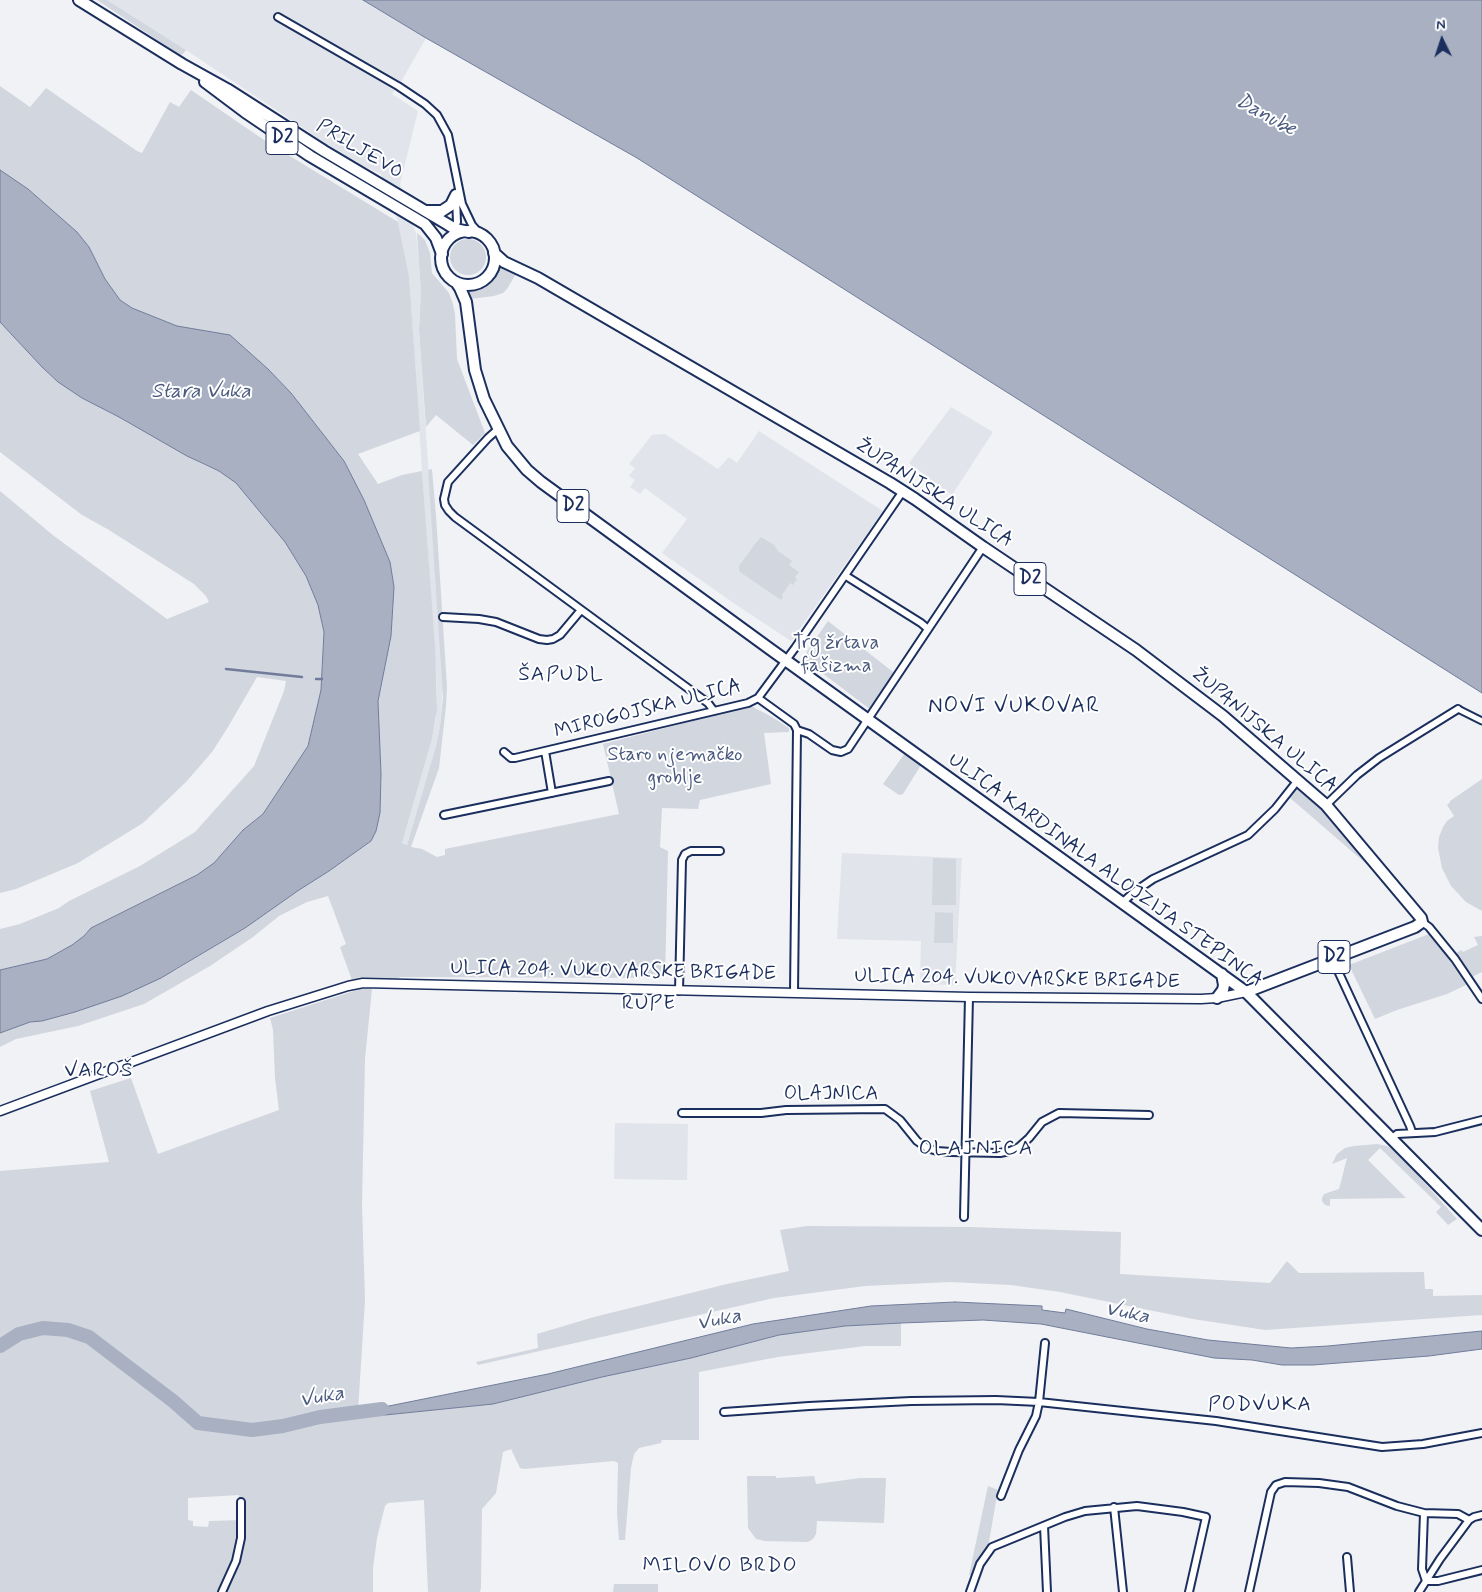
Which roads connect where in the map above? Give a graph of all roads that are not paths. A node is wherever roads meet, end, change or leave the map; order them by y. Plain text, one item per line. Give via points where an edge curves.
1 (79, 0) edge
2 (278, 16) dead end
3 (182, 64) junction
4 (456, 181) junction
5 (456, 195) junction
6 (425, 210) junction
7 (453, 233) junction
8 (481, 235) junction
9 (494, 253) junction
10 (442, 254) junction
11 (456, 282) junction
12 (497, 430) junction
13 (904, 491) junction
14 (983, 547) junction
15 (846, 576) junction
16 (582, 610) junction
17 (443, 617) dead end
18 (928, 629) junction
19 (785, 660) junction
20 (758, 698) junction
21 (1458, 709) joint
22 (714, 711) junction
23 (868, 720) junction
24 (1482, 722) edge
25 (797, 730) junction
26 (504, 752) dead end
27 (545, 752) junction
28 (1298, 780) junction
29 (609, 781) dead end
30 (552, 793) junction
31 (1326, 805) junction
32 (444, 815) dead end
33 (720, 851) dead end
34 (1122, 903) junction
35 (1422, 922) junction
36 (1332, 958) junction
37 (1222, 974) junction
38 (679, 990) junction
39 (794, 992) junction
40 (1246, 992) junction
41 (969, 997) junction
42 (1217, 998) junction
43 (1482, 1000) edge
44 (0, 1111) edge
45 (682, 1113) dead end
46 (1149, 1115) dead end
47 (1482, 1120) edge
48 (1412, 1132) junction
49 (1391, 1139) junction
50 (965, 1153) junction
51 (964, 1216) dead end
52 (1482, 1230) edge
53 (1045, 1343) dead end
54 (1039, 1402) junction
55 (724, 1412) dead end
56 (1482, 1433) edge
57 (1001, 1496) dead end
58 (241, 1502) dead end
59 (1114, 1507) junction
60 (1424, 1512) junction
61 (1482, 1515) edge
62 (1469, 1520) junction
63 (1044, 1526) junction
64 (1347, 1557) dead end
65 (1482, 1570) edge
66 (1422, 1588) edge
67 (222, 1592) edge
68 (970, 1592) edge
69 (1047, 1592) edge
70 (1122, 1592) edge
71 (1189, 1592) edge
72 (1249, 1592) edge
73 (1350, 1592) edge

1 - 3 main road, PRILJEVO / D2
2 - 4 street via 398,86 437,115 448,135
3 - 6 main road, PRILJEVO / D2
3 - 10 main road, PRILJEVO / D2 via 244,112 310,156 424,224 433,233
4 - 5 street
4 - 8 street via 466,214
5 - 6 main road via 451,205 442,211
5 - 7 street via 457,216
6 - 7 main road, PRILJEVO / D2
7 - 8 main road, PRILJEVO / D2
7 - 10 main road
8 - 9 main road, D2
9 - 11 main road via 492,269 485,279 469,285
9 - 13 main road, ŽUPANIJSKA ULICA / D2 via 504,262 538,278
10 - 11 main road, D2 via 444,271
11 - 12 main road, D2 via 466,302 472,356 480,388
12 - 16 street via 448,482 444,493 445,505 455,517
12 - 19 main road, D2 via 517,459 541,482
13 - 14 main road, ŽUPANIJSKA ULICA / D2
13 - 15 street
14 - 18 street
14 - 28 main road, ŽUPANIJSKA ULICA / D2 via 1173,677
15 - 18 street
15 - 19 street
16 - 17 street via 560,635 547,640 496,622
16 - 22 street via 708,703
18 - 23 street
19 - 20 street
19 - 23 main road, D2
20 - 22 street, MIROGOJSKA ULICA
20 - 25 street via 794,724
21 - 24 street
21 - 31 street via 1379,758
22 - 27 street, MIROGOJSKA ULICA
23 - 25 street via 848,749 841,752
23 - 34 main road, ULICA KARDINALA ALOJZIJA STEPINCA / D2
25 - 39 street
26 - 27 street, MIROGOJSKA ULICA via 510,758
27 - 30 street, MIROGOJSKA ULICA
28 - 31 main road, ŽUPANIJSKA ULICA / D2
28 - 34 street via 1275,809 1248,834 1153,879
29 - 30 street
30 - 32 street
31 - 35 main road, ŽUPANIJSKA ULICA / D2
33 - 38 street via 690,850 682,860
34 - 37 main road, ULICA KARDINALA ALOJZIJA STEPINCA / D2
35 - 36 main road, D2
35 - 43 street via 1445,947
36 - 40 main road, D2
36 - 48 street
37 - 40 main road, ULICA KARDINALA ALOJZIJA STEPINCA / D2
37 - 42 main road via 1224,985
38 - 39 street, ULICA 204. VUKOVARSKE BRIGADE
38 - 44 street, ULICA 204. VUKOVARSKE BRIGADE via 363,983 268,1011
39 - 41 street, ULICA 204. VUKOVARSKE BRIGADE
40 - 42 street, ULICA 204. VUKOVARSKE BRIGADE
40 - 49 main road, ULICA KARDINALA ALOJZIJA STEPINCA / D2
41 - 42 street, ULICA 204. VUKOVARSKE BRIGADE
41 - 50 street
45 - 50 street, OLAJNICA via 885,1109 928,1148
46 - 50 street, OLAJNICA via 1059,1113 1042,1122 1029,1138 1010,1151
47 - 48 street via 1443,1130
48 - 49 street via 1397,1134
49 - 52 main road, ULICA KARDINALA ALOJZIJA STEPINCA / D2
50 - 51 street
53 - 54 street
54 - 55 street via 910,1401
54 - 56 street via 1216,1421 1382,1447 1423,1444
54 - 57 street
58 - 67 street via 241,1538 236,1561
59 - 63 street via 1065,1516
59 - 70 street
59 - 71 street via 1159,1508 1206,1517
60 - 62 street via 1458,1514
60 - 66 street
60 - 72 street via 1397,1506 1348,1487 1305,1482 1276,1485 1271,1492
61 - 62 street
62 - 66 street
63 - 68 street via 992,1548 980,1564
63 - 69 street
64 - 73 street
65 - 66 street

